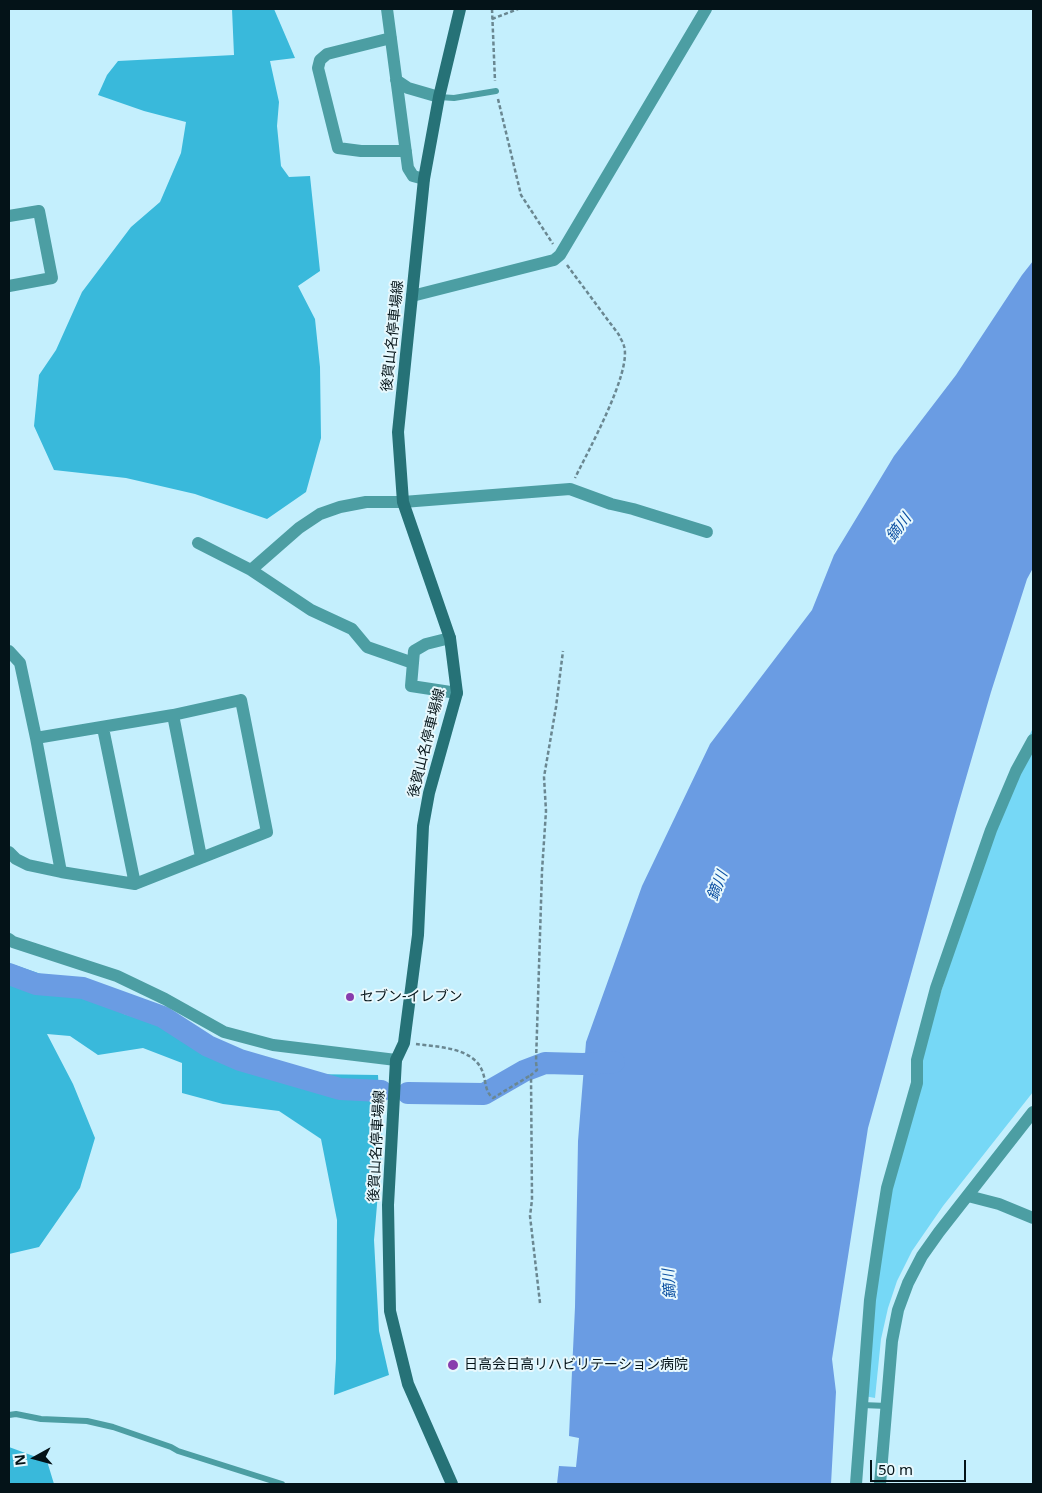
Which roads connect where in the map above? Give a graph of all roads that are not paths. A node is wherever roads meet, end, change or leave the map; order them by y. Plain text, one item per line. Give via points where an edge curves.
1 (387, 9) edge
2 (460, 9) edge
3 (706, 9) edge
4 (391, 38) junction
5 (396, 80) junction
6 (496, 91) dead end
7 (439, 97) junction
8 (406, 151) junction
9 (424, 179) junction
10 (9, 216) edge
11 (9, 286) edge
12 (412, 296) junction
13 (404, 502) junction
14 (707, 532) dead end
15 (198, 543) dead end
16 (252, 570) junction
17 (450, 638) junction
18 (9, 651) edge
19 (413, 663) junction
20 (14, 664) edge
21 (458, 693) junction
22 (173, 715) junction
23 (103, 728) junction
24 (36, 738) junction
25 (1033, 740) edge
26 (9, 852) edge
27 (201, 857) junction
28 (60, 872) junction
29 (135, 884) junction
30 (9, 939) edge
31 (396, 1060) junction
32 (1033, 1112) edge
33 (968, 1196) junction
34 (1033, 1218) edge
35 (862, 1405) junction
36 (887, 1406) junction
37 (9, 1415) edge
38 (282, 1484) edge
39 (452, 1484) edge
40 (856, 1484) edge
41 (880, 1484) edge

1 - 4 street
2 - 7 main road, 後賀山名停車場線
3 - 12 street via 560,255 554,260
4 - 5 street
4 - 8 street via 327,54 320,60 318,68 338,148
5 - 7 street via 408,88
5 - 8 street
6 - 7 lane via 454,98
7 - 9 main road, 後賀山名停車場線
8 - 9 street via 408,168 413,176
9 - 12 main road, 後賀山名停車場線
10 - 11 street via 39,211 52,278
12 - 13 main road, 後賀山名停車場線 via 398,432
13 - 14 street via 570,489
13 - 16 street via 366,502 320,514
13 - 17 main road, 後賀山名停車場線
15 - 16 street
16 - 19 street via 312,610 352,629 367,647
17 - 19 street via 426,644 414,651
17 - 21 main road, 後賀山名停車場線
18 - 20 street
19 - 21 street via 411,686
20 - 24 street
21 - 31 main road, 後賀山名停車場線 via 429,793 423,826 418,935 404,1043
22 - 23 street
22 - 27 street
22 - 27 street via 241,700 267,832
23 - 24 street
23 - 29 street
24 - 28 street
25 - 35 street via 991,830 936,988 917,1060 917,1083 888,1188 880,1232 870,1300
26 - 28 street via 28,865
27 - 29 street
28 - 29 street
30 - 31 street via 117,976 224,1032 274,1045
31 - 39 main road, 後賀山名停車場線 via 388,1205 390,1311 408,1384
32 - 33 street
33 - 34 street
33 - 36 street via 922,1256 908,1282 892,1341
35 - 36 lane
35 - 40 street
36 - 41 street
37 - 38 lane via 87,1421 113,1427

